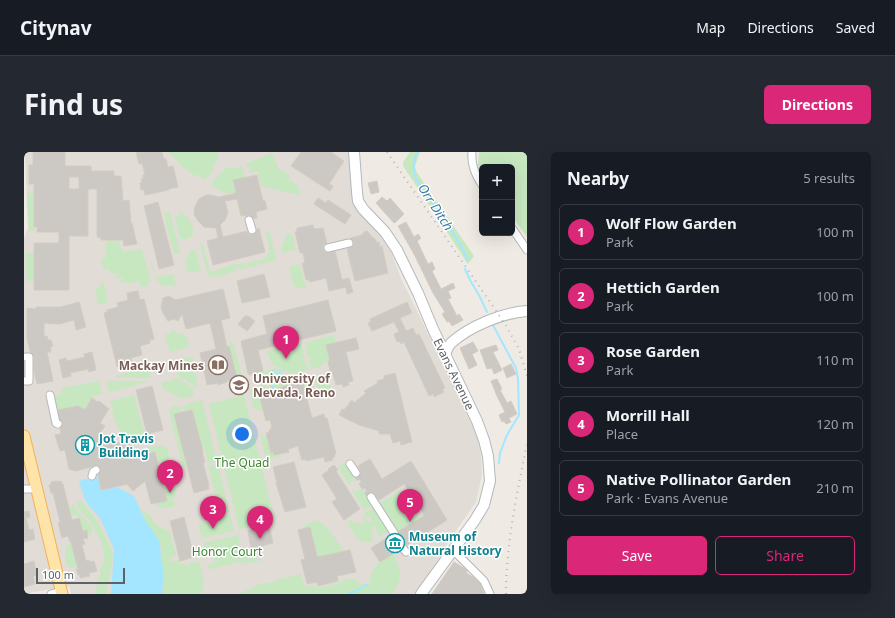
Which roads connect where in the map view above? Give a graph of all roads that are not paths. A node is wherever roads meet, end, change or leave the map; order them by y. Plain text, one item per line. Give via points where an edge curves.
1 (354, 152) edge
2 (472, 152) edge
3 (479, 181) edge
4 (249, 220) dead end
5 (252, 230) dead end
6 (515, 232) edge
7 (349, 243) dead end
8 (328, 248) dead end
9 (527, 250) edge
10 (527, 311) edge
11 (445, 354) junction
12 (26, 357) dead end
13 (24, 381) edge
14 (50, 395) dead end
15 (58, 424) dead end
16 (25, 441) edge
17 (350, 464) dead end
18 (96, 470) dead end
19 (356, 473) tunnel mouth
20 (92, 476) dead end
21 (24, 489) edge
22 (37, 489) junction
23 (371, 498) tunnel mouth
24 (394, 533) tunnel mouth
25 (453, 550) junction
26 (58, 593) edge
27 (421, 594) edge
28 (490, 594) edge

1 - 11 street, Evans Avenue via 358,201 397,250
2 - 3 street via 472,168
4 - 5 street
6 - 9 street
7 - 8 street
10 - 11 street via 501,316 479,325 450,344
11 - 25 street, Evans Avenue via 482,432 490,476 484,505
12 - 13 street via 29,357 29,381
14 - 15 street
16 - 22 main road
17 - 19 street
18 - 20 street
21 - 22 street
22 - 26 main road
23 - 24 street
25 - 27 street, Evans Avenue
25 - 28 street via 484,581

